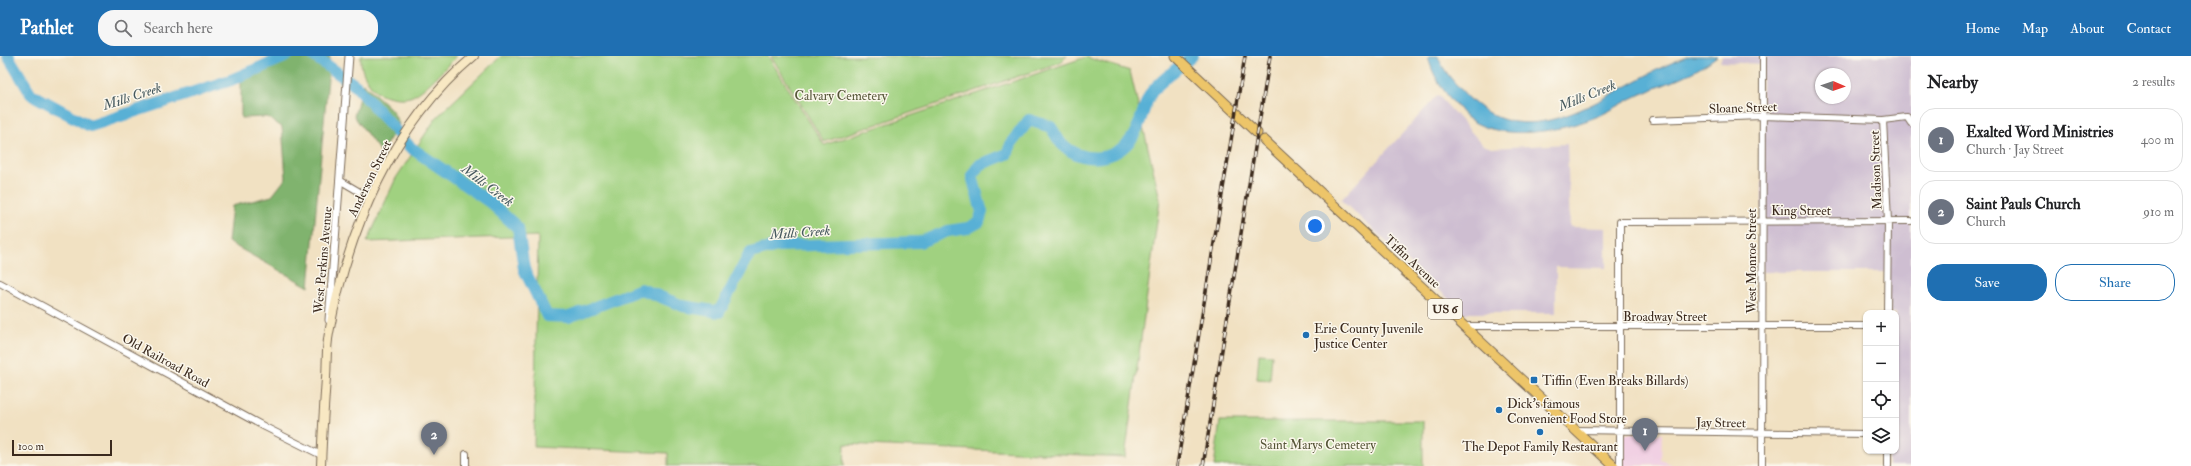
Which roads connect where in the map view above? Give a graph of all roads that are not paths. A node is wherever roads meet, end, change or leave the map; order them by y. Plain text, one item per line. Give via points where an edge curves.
1 (349, 56) edge
2 (474, 56) edge
3 (1175, 56) edge
4 (1763, 56) edge
5 (1762, 116) junction
6 (1834, 117) joint
7 (1653, 120) dead end
8 (1884, 120) junction
9 (1911, 123) edge
10 (341, 180) junction
11 (370, 198) junction
12 (1888, 220) junction
13 (1911, 221) edge
14 (1763, 222) junction
15 (0, 283) edge
16 (1888, 310) edge
17 (1464, 326) junction
18 (1620, 326) junction
19 (1863, 326) edge
20 (1762, 328) junction
21 (329, 334) junction
22 (1576, 430) junction
23 (1621, 431) junction
24 (1763, 433) junction
25 (1863, 434) edge
26 (466, 454) dead end
27 (1888, 454) edge
28 (322, 455) junction
29 (321, 466) edge
30 (466, 466) edge
31 (1614, 466) edge
32 (1620, 466) edge
33 (1762, 466) edge
34 (1888, 466) edge

1 - 10 street, West Perkins Avenue
2 - 11 main road, Anderson Street via 436,95 405,134
3 - 17 main road, Tiffin Avenue / US 6
4 - 5 street, West Monroe Street
5 - 6 street, Sloane Street
5 - 7 street, Sloane Street
5 - 14 street, West Monroe Street
6 - 8 street, Madison Street
8 - 9 street via 1907,117
8 - 12 street, Madison Street
10 - 11 street
10 - 21 street, West Perkins Avenue
11 - 21 main road, Anderson Street via 350,249
12 - 13 street, King Street
12 - 14 street, King Street
12 - 16 street, Madison Street
14 - 18 street, King Street via 1620,222
14 - 20 street, West Monroe Street
15 - 28 street, Old Railroad Road via 265,427
17 - 18 street, Broadway Street
17 - 22 main road, Tiffin Avenue / US 6
18 - 20 street, Broadway Street
18 - 23 street
19 - 20 street, Broadway Street
20 - 24 street, West Monroe Street
21 - 28 main road, West Perkins Avenue
22 - 23 street, Jay Street
22 - 31 main road, Tiffin Avenue / US 6
23 - 24 street, Jay Street
23 - 32 street
24 - 25 street, Jay Street
24 - 33 street, West Monroe Street
26 - 30 street
27 - 34 street
28 - 29 main road, West Perkins Avenue

